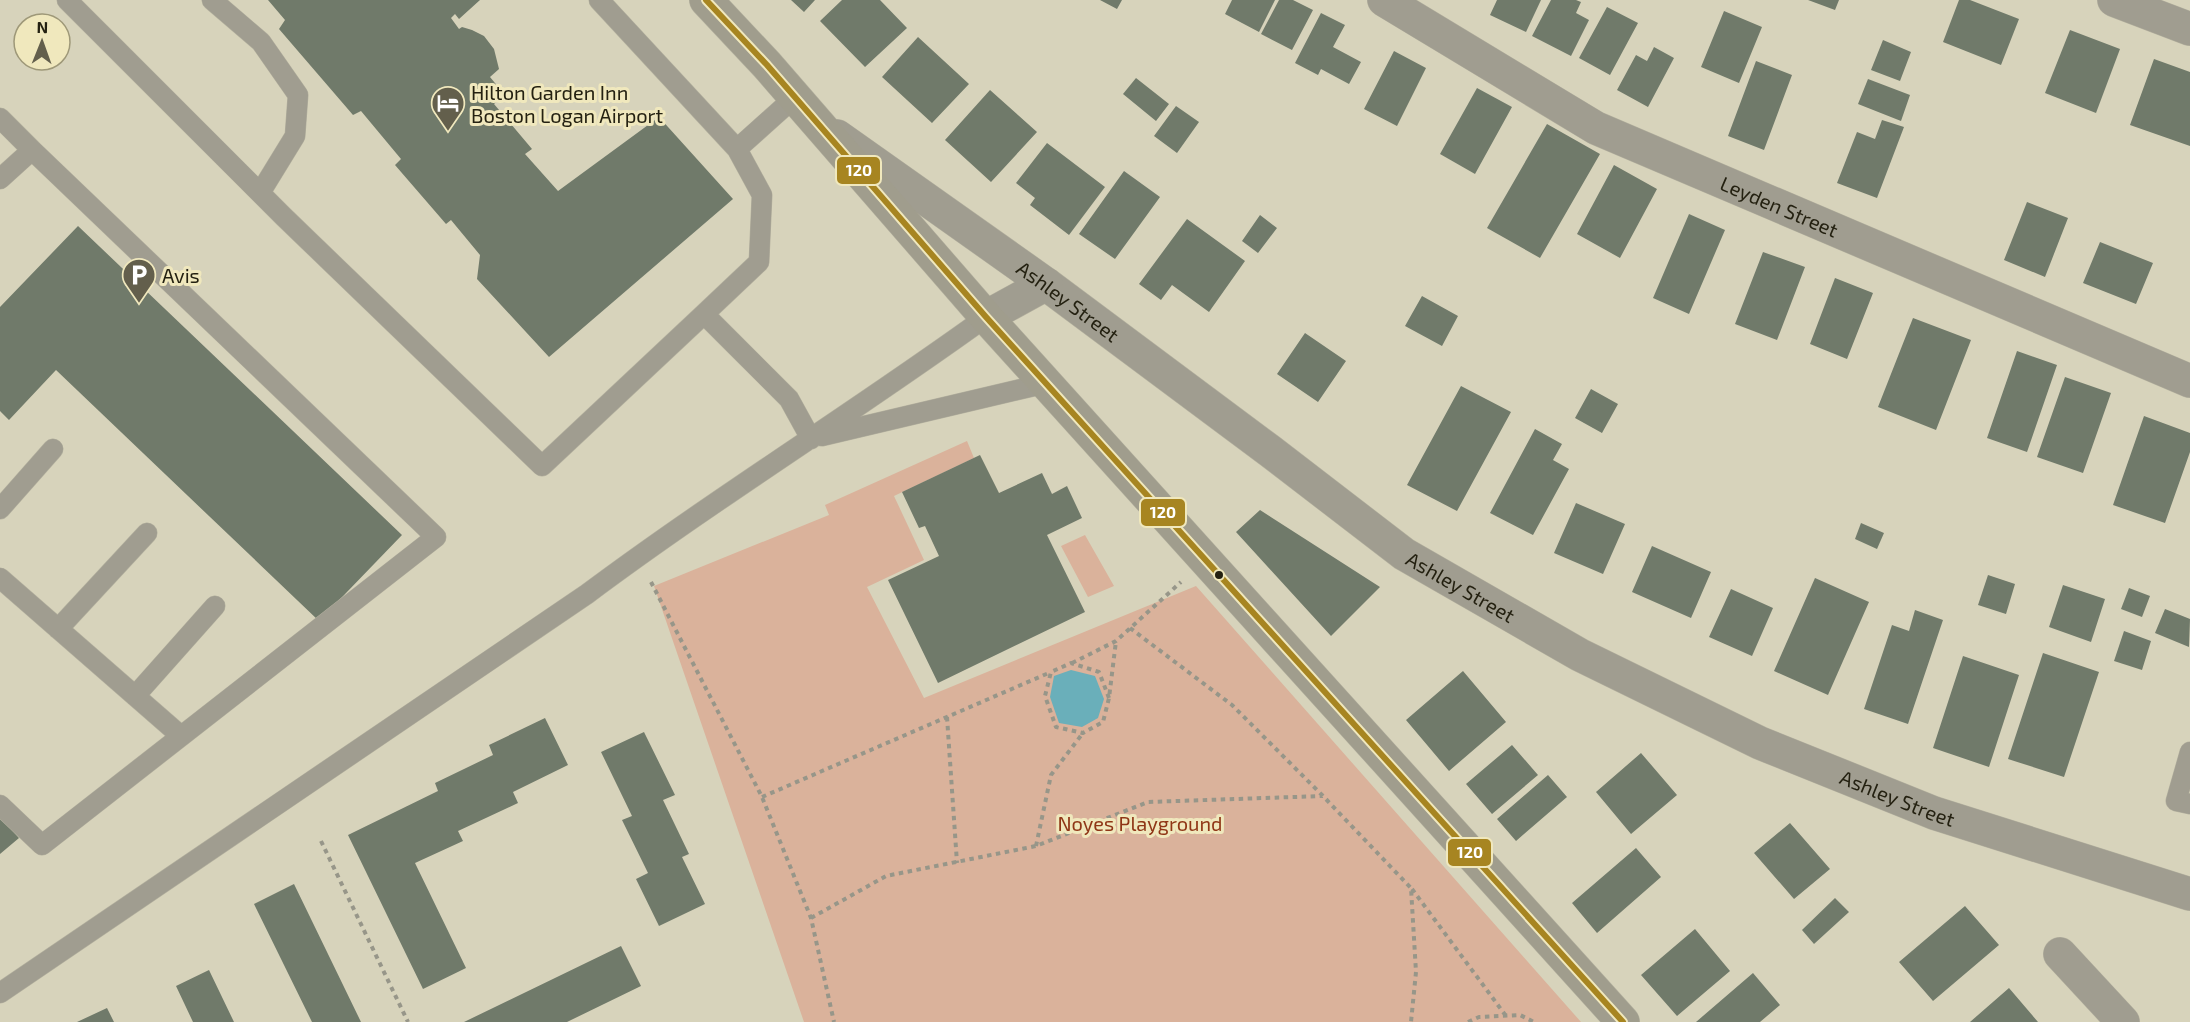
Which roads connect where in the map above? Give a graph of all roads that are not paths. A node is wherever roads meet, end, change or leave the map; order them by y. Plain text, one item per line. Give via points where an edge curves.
1 (67, 0) edge
2 (212, 0) edge
3 (599, 0) edge
4 (706, 0) edge
5 (1384, 0) edge
6 (2114, 0) edge
7 (2190, 30) edge
8 (795, 97) junction
9 (0, 118) edge
10 (817, 122) junction
11 (737, 149) junction
12 (32, 150) junction
13 (0, 179) edge
14 (260, 193) junction
15 (1046, 284) junction
16 (704, 314) junction
17 (986, 317) junction
18 (2190, 381) edge
19 (1047, 383) junction
20 (811, 439) junction
21 (53, 449) dead end
22 (0, 509) edge
23 (147, 533) dead end
24 (0, 579) edge
25 (215, 606) dead end
26 (58, 629) junction
27 (135, 696) junction
28 (181, 736) junction
29 (2190, 752) edge
30 (2190, 804) edge
31 (0, 805) edge
32 (2190, 894) edge
33 (2060, 954) dead end
34 (0, 993) edge
35 (1623, 1022) edge
36 (2123, 1022) edge

1 - 14 lane
2 - 14 lane via 261,42 298,95 294,136
3 - 11 lane
4 - 8 main road
5 - 18 street, Leyden Street via 1596,128
6 - 7 street
8 - 10 main road
8 - 11 lane
9 - 12 lane
10 - 15 street, Ashley Street
10 - 17 main road
11 - 16 lane via 762,195 759,262
12 - 13 lane
12 - 28 lane via 436,537
14 - 16 lane via 542,466
15 - 17 street
15 - 32 street, Ashley Street via 1404,554 1580,655 1760,743 1934,813
16 - 20 lane via 789,399
17 - 19 main road
17 - 20 lane
19 - 20 lane
19 - 35 main road
20 - 34 lane
21 - 22 lane
23 - 26 lane
24 - 26 lane
25 - 27 lane
26 - 27 lane
27 - 28 lane
28 - 31 lane via 42,845
29 - 30 lane via 2176,801
33 - 36 street

